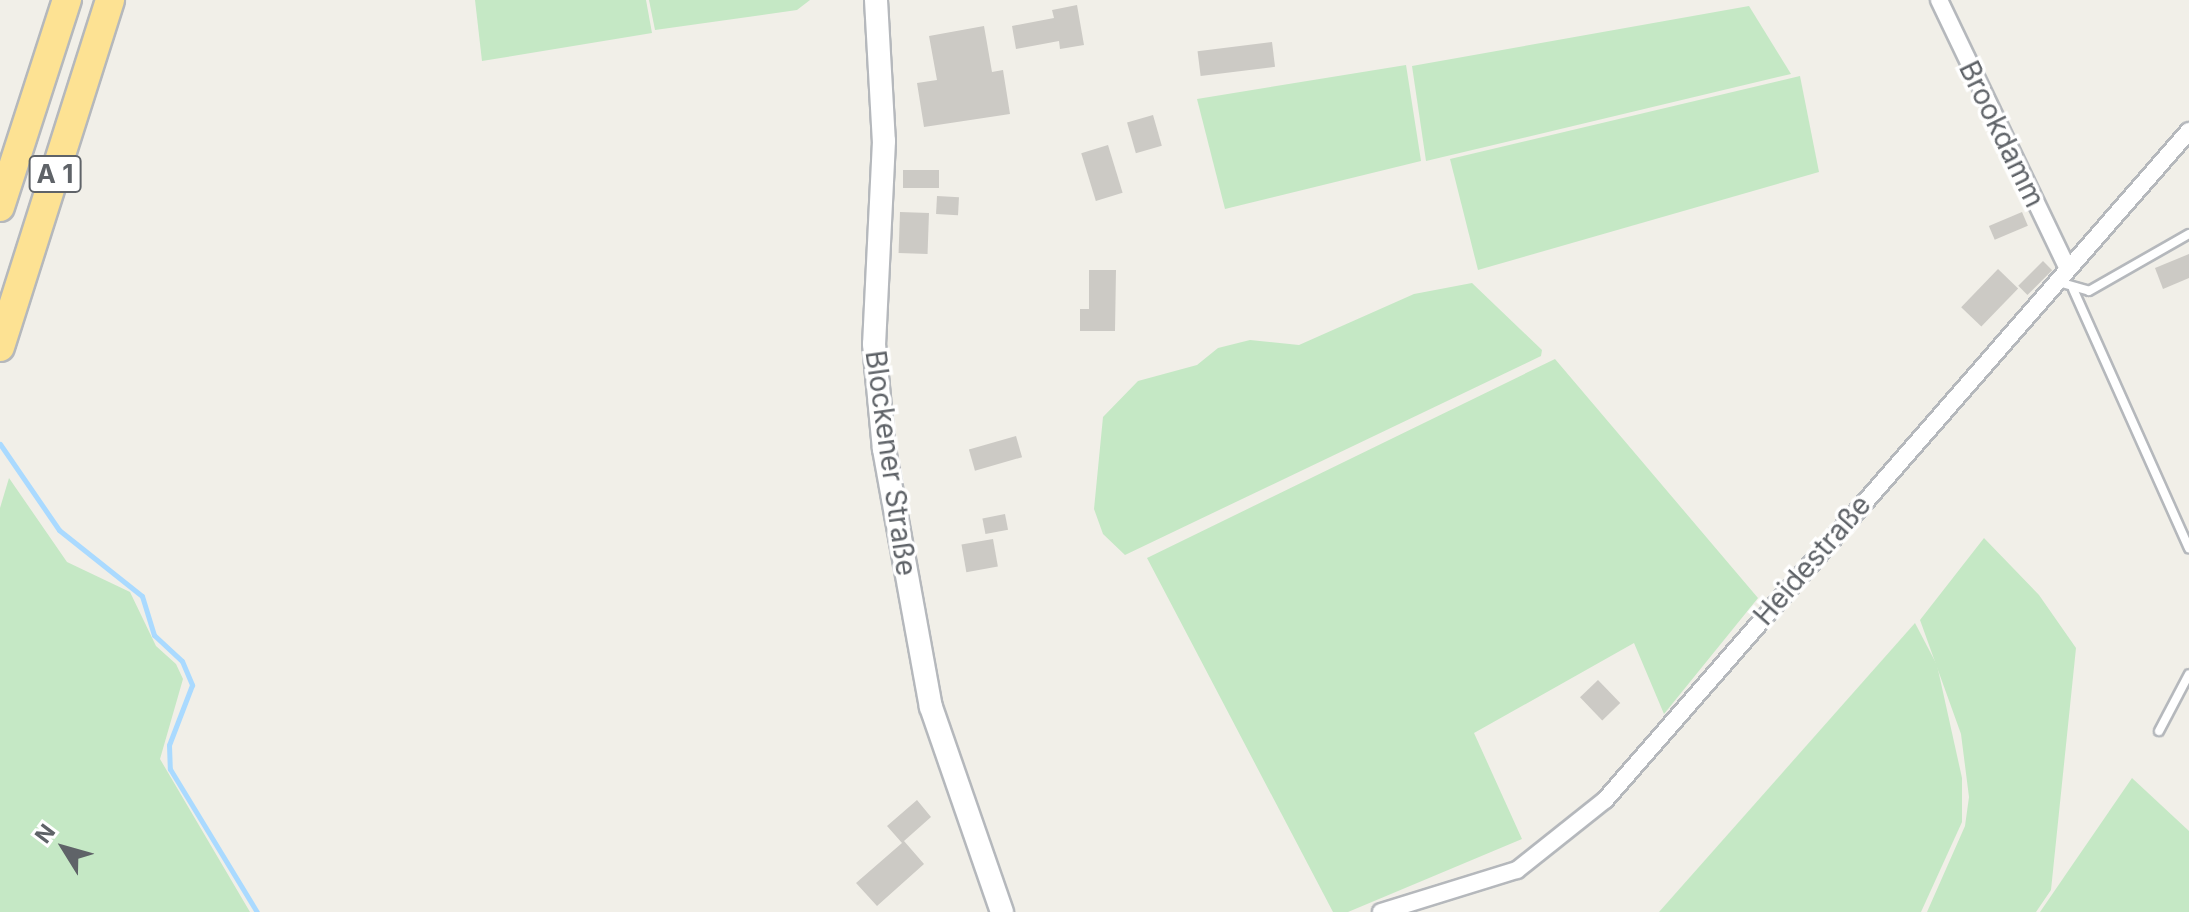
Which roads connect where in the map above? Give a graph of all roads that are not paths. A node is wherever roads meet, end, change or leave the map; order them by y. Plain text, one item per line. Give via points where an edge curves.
1 (67, 0) edge
2 (110, 0) edge
3 (876, 0) edge
4 (1939, 0) edge
5 (2189, 131) edge
6 (0, 207) edge
7 (2189, 234) edge
8 (2067, 267) junction
9 (2055, 281) junction
10 (2073, 289) junction
11 (0, 347) edge
12 (2189, 548) edge
13 (2189, 674) edge
14 (2159, 731) dead end
15 (1002, 912) edge
16 (1381, 912) edge

1 - 6 highway, A 1
2 - 11 highway, A 1
3 - 15 street, Blockener Straße via 884,141 874,344 884,449 931,707
4 - 8 street, Brookdamm
5 - 8 street, Heidestraße
7 - 10 lane via 2101,285
8 - 9 street, Heidestraße
9 - 10 lane
9 - 16 street, Heidestraße via 1605,800 1517,870
10 - 12 lane
13 - 14 lane

